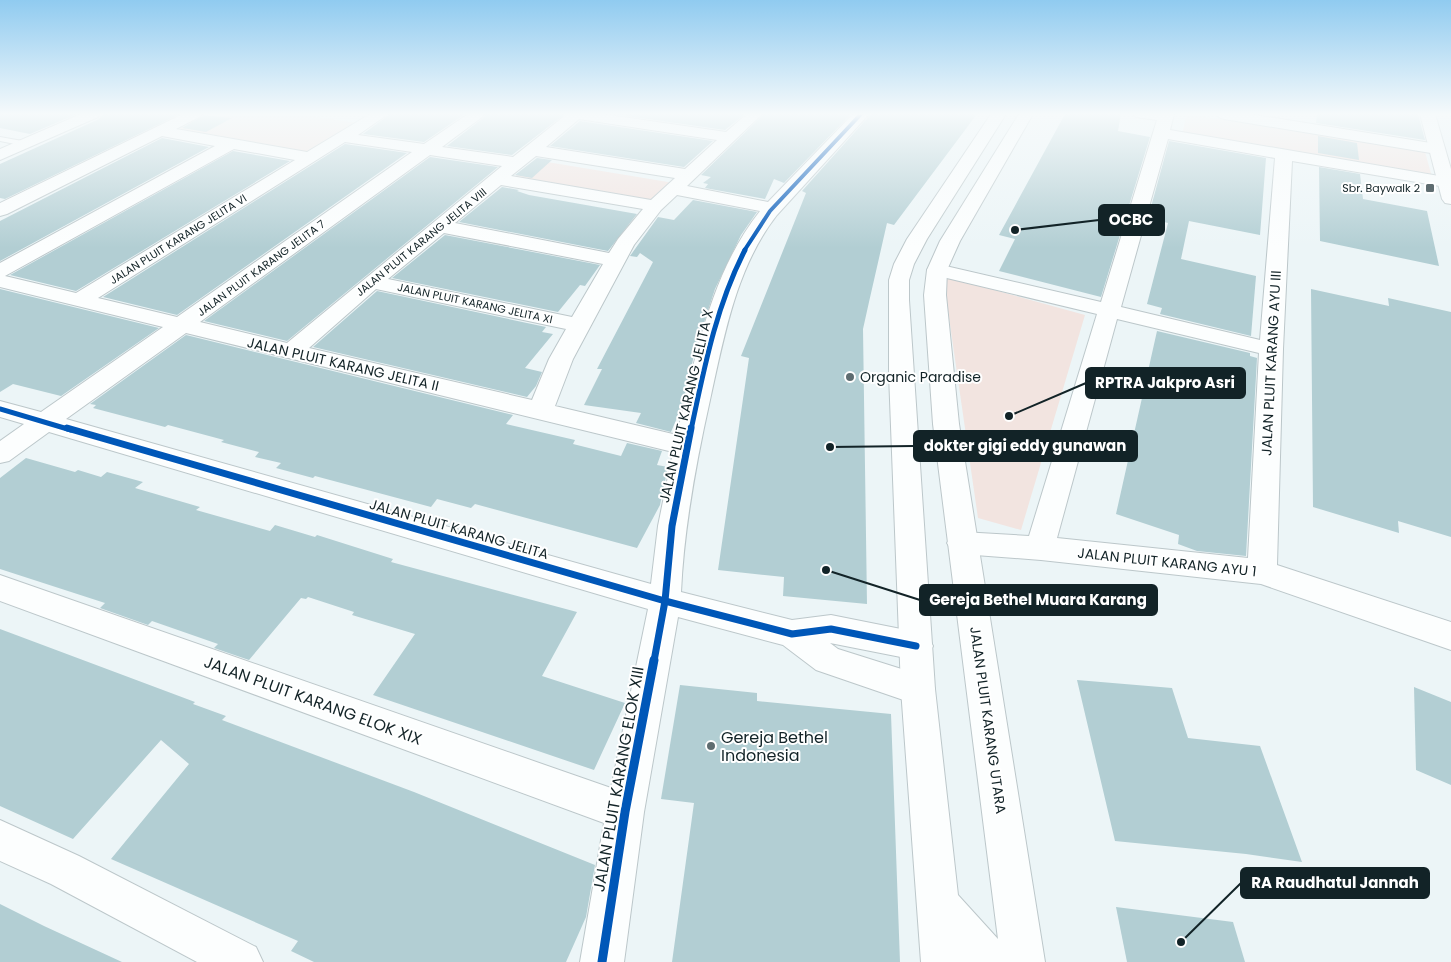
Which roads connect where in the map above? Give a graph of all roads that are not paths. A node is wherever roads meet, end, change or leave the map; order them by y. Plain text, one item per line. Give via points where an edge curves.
1 (104, 159) edge
2 (203, 159) edge
3 (305, 159) edge
4 (414, 159) edge
5 (488, 159) edge
6 (521, 159) edge
7 (587, 159) edge
8 (705, 159) edge
9 (819, 159) edge
10 (982, 159) edge
11 (985, 159) edge
12 (1154, 159) edge
13 (1284, 159) edge
14 (1307, 159) edge
15 (1440, 159) edge
16 (516, 163) junction
17 (981, 163) junction
18 (688, 175) junction
19 (498, 179) junction
20 (1446, 182) junction
21 (673, 189) junction
22 (1451, 199) edge
23 (655, 206) junction
24 (773, 208) junction
25 (0, 210) edge
26 (440, 226) junction
27 (615, 260) junction
28 (937, 270) junction
29 (0, 271) edge
30 (0, 281) edge
31 (372, 282) junction
32 (78, 301) junction
33 (1108, 310) junction
34 (579, 325) junction
35 (182, 326) junction
36 (1271, 349) junction
37 (290, 352) junction
38 (0, 409) edge
39 (541, 410) junction
40 (45, 422) junction
41 (687, 446) junction
42 (0, 454) edge
43 (962, 543) junction
44 (1041, 548) junction
45 (1262, 572) junction
46 (4, 593) edge
47 (665, 601) junction
48 (792, 634) junction
49 (1451, 636) edge
50 (916, 646) junction
51 (918, 689) junction
52 (625, 812) junction
53 (0, 840) edge
54 (939, 906) junction
55 (241, 962) edge
56 (602, 962) edge
57 (944, 962) edge
58 (990, 962) edge
59 (1023, 962) edge

1 - 25 street
2 - 29 street
3 - 32 street, JALAN PLUIT KARANG JELITA VI
4 - 35 street, JALAN PLUIT KARANG JELITA 7
5 - 16 street
6 - 16 street, JALAN PLUIT KARANG JELITA VIII
7 - 18 street
8 - 18 street
9 - 24 street, JALAN PLUIT KARANG JELITA X
10 - 17 street, JALAN PLUIT KARANG UTARA
11 - 17 street, JALAN PLUIT KARANG UTARA
12 - 33 street
13 - 36 street, JALAN PLUIT KARANG AYU III
14 - 20 street
15 - 20 street
16 - 19 street, JALAN PLUIT KARANG JELITA VIII
17 - 28 street, JALAN PLUIT KARANG UTARA
17 - 50 street, JALAN PLUIT KARANG UTARA via 917,239 899,280
18 - 21 street
19 - 23 street
19 - 26 street, JALAN PLUIT KARANG JELITA VIII
20 - 22 street
21 - 23 street
21 - 24 street
23 - 27 street
24 - 41 street, JALAN PLUIT KARANG JELITA X via 746,247 729,283 711,342
26 - 27 street
26 - 31 street, JALAN PLUIT KARANG JELITA VIII
27 - 34 street
28 - 33 street
28 - 43 street, JALAN PLUIT KARANG UTARA via 935,295 946,424
30 - 32 street, JALAN PLUIT KARANG JELITA II
31 - 34 street, JALAN PLUIT KARANG JELITA XI
31 - 37 street, JALAN PLUIT KARANG JELITA VIII
32 - 35 street, JALAN PLUIT KARANG JELITA II
33 - 36 street
33 - 44 street
34 - 39 street
35 - 37 street, JALAN PLUIT KARANG JELITA II
35 - 40 street, JALAN PLUIT KARANG JELITA 7
36 - 45 street, JALAN PLUIT KARANG AYU III
37 - 39 street, JALAN PLUIT KARANG JELITA II
38 - 40 street, JALAN PLUIT KARANG JELITA
39 - 41 street, JALAN PLUIT KARANG JELITA II
40 - 42 street, JALAN PLUIT KARANG JELITA 7
40 - 47 street, JALAN PLUIT KARANG JELITA
41 - 47 street, JALAN PLUIT KARANG JELITA X via 667,566
43 - 44 street, JALAN PLUIT KARANG AYU 1
43 - 59 street, JALAN PLUIT KARANG UTARA
44 - 45 street, JALAN PLUIT KARANG AYU 1
45 - 49 street, JALAN PLUIT KARANG AYU 1
46 - 52 street, JALAN PLUIT KARANG ELOK XIX
47 - 48 street, JALAN PLUIT KARANG JELITA
47 - 52 street, JALAN PLUIT KARANG ELOK XIII
48 - 50 street, JALAN PLUIT KARANG JELITA via 831,630
48 - 51 street, JALAN PLUIT KARANG JELITA via 828,660
50 - 51 street, JALAN PLUIT KARANG UTARA
51 - 54 street, JALAN PLUIT KARANG UTARA
52 - 56 street, JALAN PLUIT KARANG ELOK XIII
53 - 55 street via 65,870
54 - 57 street, JALAN PLUIT KARANG UTARA
54 - 58 street

